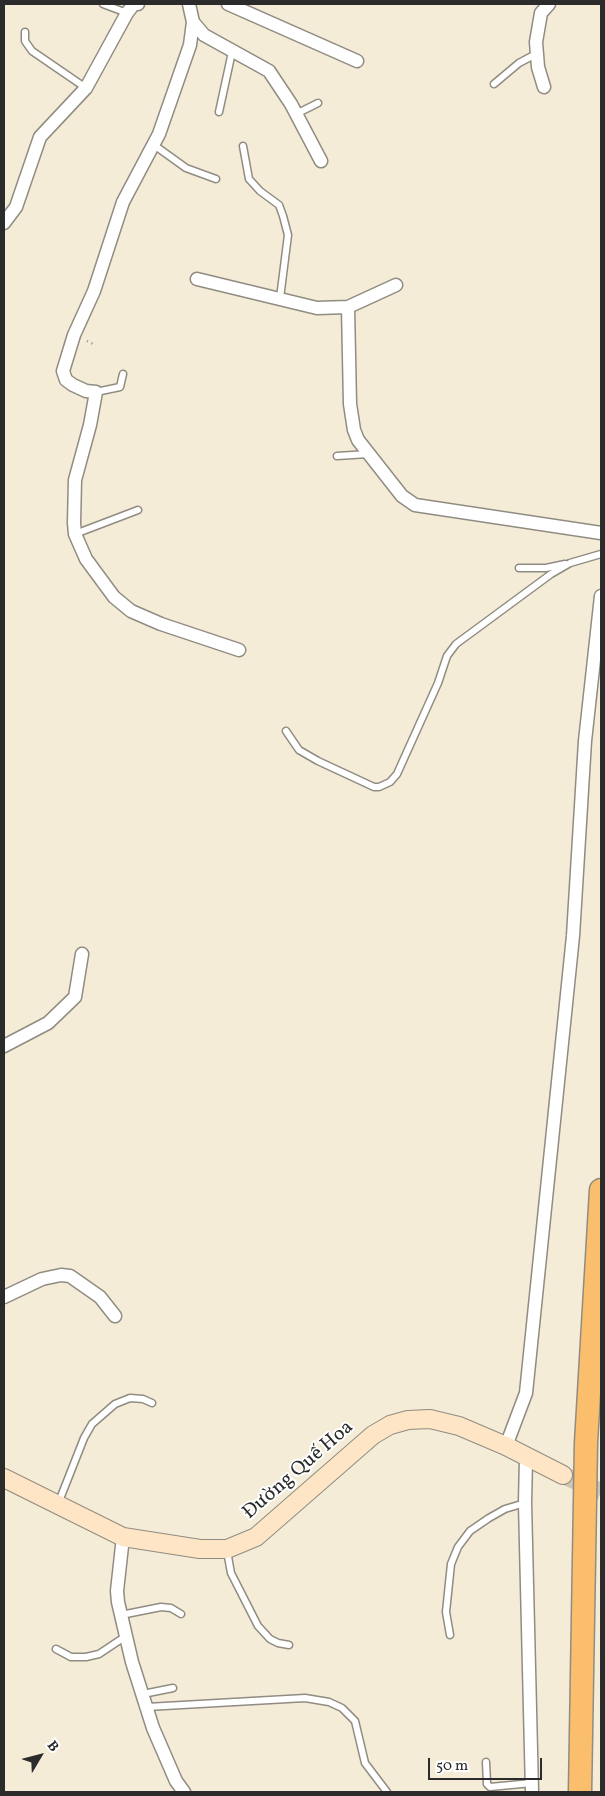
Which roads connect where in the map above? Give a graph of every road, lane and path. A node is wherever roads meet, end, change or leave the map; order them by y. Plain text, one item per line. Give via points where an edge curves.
1 (103, 4) edge
2 (138, 4) edge
3 (190, 4) edge
4 (228, 4) edge
5 (549, 4) edge
6 (127, 13) junction
7 (193, 22) junction
8 (25, 32) dead end
9 (232, 52) junction
10 (536, 54) junction
11 (357, 61) dead end
12 (494, 84) dead end
13 (544, 87) dead end
14 (86, 88) junction
15 (318, 104) dead end
16 (219, 112) dead end
17 (296, 114) junction
18 (154, 145) junction
19 (243, 146) dead end
20 (321, 162) dead end
21 (216, 179) dead end
22 (4, 223) edge
23 (197, 279) dead end
24 (396, 285) dead end
25 (280, 298) junction
26 (348, 307) junction
27 (123, 374) dead end
28 (96, 392) junction
29 (368, 454) junction
30 (338, 456) dead end
31 (138, 510) dead end
32 (601, 533) edge
33 (75, 534) junction
34 (601, 554) edge
35 (570, 562) junction
36 (519, 568) dead end
37 (601, 596) edge
38 (239, 650) dead end
39 (286, 732) dead end
40 (82, 954) dead end
41 (4, 1046) edge
42 (601, 1190) edge
43 (4, 1297) edge
44 (116, 1316) dead end
45 (152, 1403) dead end
46 (506, 1446) junction
47 (526, 1458) junction
48 (563, 1474) tunnel mouth
49 (4, 1478) edge
50 (525, 1503) junction
51 (58, 1505) junction
52 (123, 1537) junction
53 (227, 1549) junction
54 (181, 1614) dead end
55 (121, 1615) junction
56 (450, 1635) dead end
57 (126, 1636) junction
58 (289, 1645) dead end
59 (56, 1649) dead end
60 (173, 1688) dead end
61 (143, 1694) junction
62 (147, 1707) junction
63 (486, 1762) dead end
64 (532, 1787) edge
65 (184, 1792) edge
66 (387, 1792) edge
67 (580, 1792) edge

1 - 6 lane
2 - 6 street via 134,4
3 - 7 street
4 - 11 street
5 - 10 street via 541,13
6 - 14 street
7 - 9 street via 204,35
7 - 18 street via 190,45
8 - 14 lane via 25,41 32,51
9 - 16 lane
9 - 17 street via 269,71
10 - 12 lane via 519,63
10 - 13 street
14 - 22 street via 40,137 16,207
15 - 17 lane
17 - 20 street
18 - 21 lane via 186,168
18 - 28 street via 125,196 94,291 66,358 63,371 66,380 86,391
19 - 25 lane via 249,179 278,205 284,216 288,235
23 - 25 street
24 - 26 street
25 - 26 street via 317,308
26 - 29 street via 350,404 356,435
27 - 28 lane via 120,387
28 - 33 street via 74,480
29 - 30 lane
29 - 32 street via 402,496 414,505
31 - 33 lane
33 - 38 street via 100,581 131,611
34 - 35 lane
35 - 36 lane via 546,568
35 - 39 lane via 456,644 447,656 397,774 390,782 374,786 318,761 299,750
37 - 46 street via 585,741 573,936 526,1393
40 - 41 street via 75,997 48,1023
42 - 67 highway via 586,1444
43 - 44 street via 42,1279 70,1276 100,1296
45 - 51 lane via 130,1398 115,1404 92,1424
46 - 47 street, Đường Quế Hoa
46 - 53 street, Đường Quế Hoa via 459,1426 430,1419 390,1425 373,1435 256,1537
47 - 48 street, Đường Quế Hoa
47 - 50 street
49 - 51 street, Đường Quế Hoa
50 - 56 lane via 489,1518 470,1531 458,1547 450,1564 446,1612
50 - 64 street
51 - 52 street, Đường Quế Hoa
52 - 53 street, Đường Quế Hoa via 200,1549
52 - 55 street via 116,1591
53 - 58 lane via 231,1573 258,1626 278,1644
54 - 55 lane via 161,1607
55 - 57 street
57 - 59 lane via 99,1654 86,1657 71,1657
57 - 61 street
60 - 61 lane
61 - 62 street
62 - 65 street via 176,1781
62 - 66 lane via 305,1698 330,1702 342,1708 354,1721 365,1763
63 - 64 lane via 489,1786

